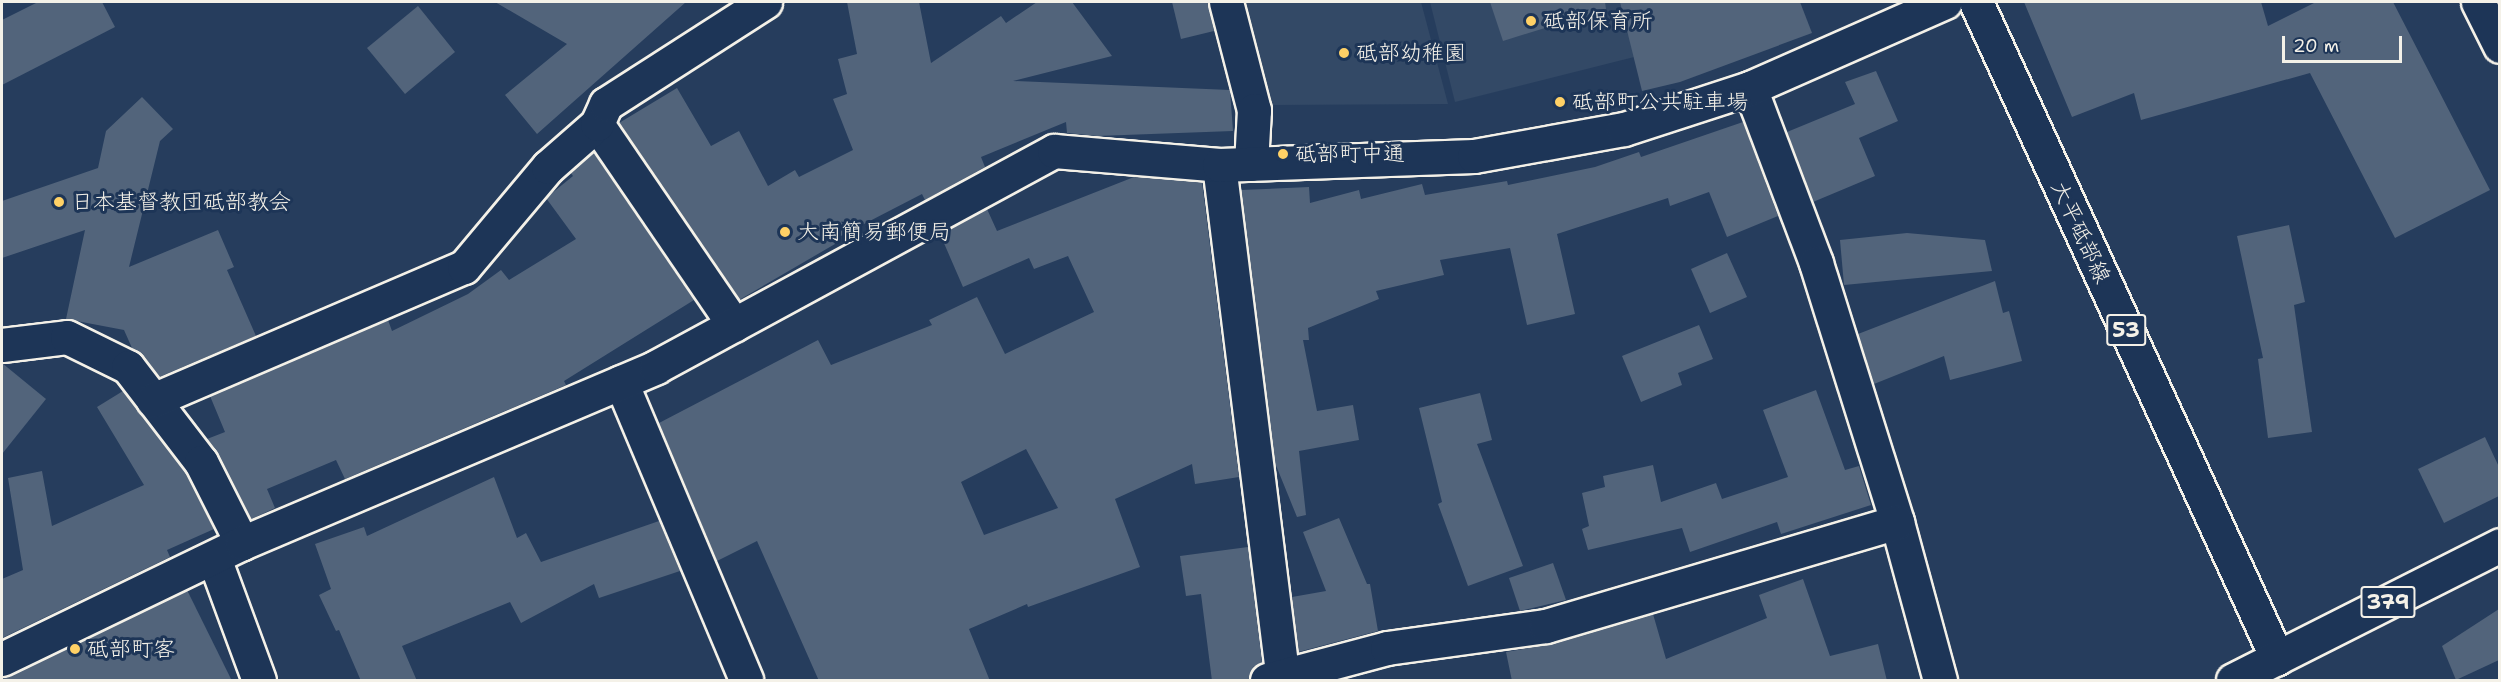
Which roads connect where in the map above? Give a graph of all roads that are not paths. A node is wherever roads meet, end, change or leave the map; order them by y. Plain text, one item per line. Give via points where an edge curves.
1 (765, 2) edge
2 (1226, 2) edge
3 (1946, 2) edge
4 (1976, 2) edge
5 (2478, 2) edge
6 (2499, 46) edge
7 (1750, 88) junction
8 (597, 124) junction
9 (1251, 164) junction
10 (1219, 165) junction
11 (734, 325) junction
12 (2, 345) edge
13 (621, 382) junction
14 (153, 400) junction
15 (1896, 522) junction
16 (242, 543) junction
17 (2499, 545) edge
18 (214, 558) junction
19 (2277, 658) junction
20 (2, 659) edge
21 (1932, 673) edge
22 (1277, 678) edge
23 (259, 681) edge
24 (746, 681) edge
25 (2233, 681) edge

1 - 8 main road via 606,104
2 - 9 main road via 1254,110
3 - 7 main road
4 - 19 main road, 大平砥部線 / 53
5 - 6 main road
7 - 9 main road via 1624,129 1474,156
7 - 15 main road via 1816,263
8 - 11 main road
8 - 14 main road via 548,166 464,267
9 - 10 main road
10 - 11 main road via 1054,151
10 - 22 main road
11 - 13 main road
12 - 14 main road via 67,337 128,367
13 - 16 main road
13 - 24 main road
14 - 16 main road via 201,462
15 - 21 main road
15 - 22 main road via 1546,626 1387,648
16 - 18 main road
17 - 19 main road, 379
18 - 20 main road
18 - 23 main road
19 - 25 main road, 379

